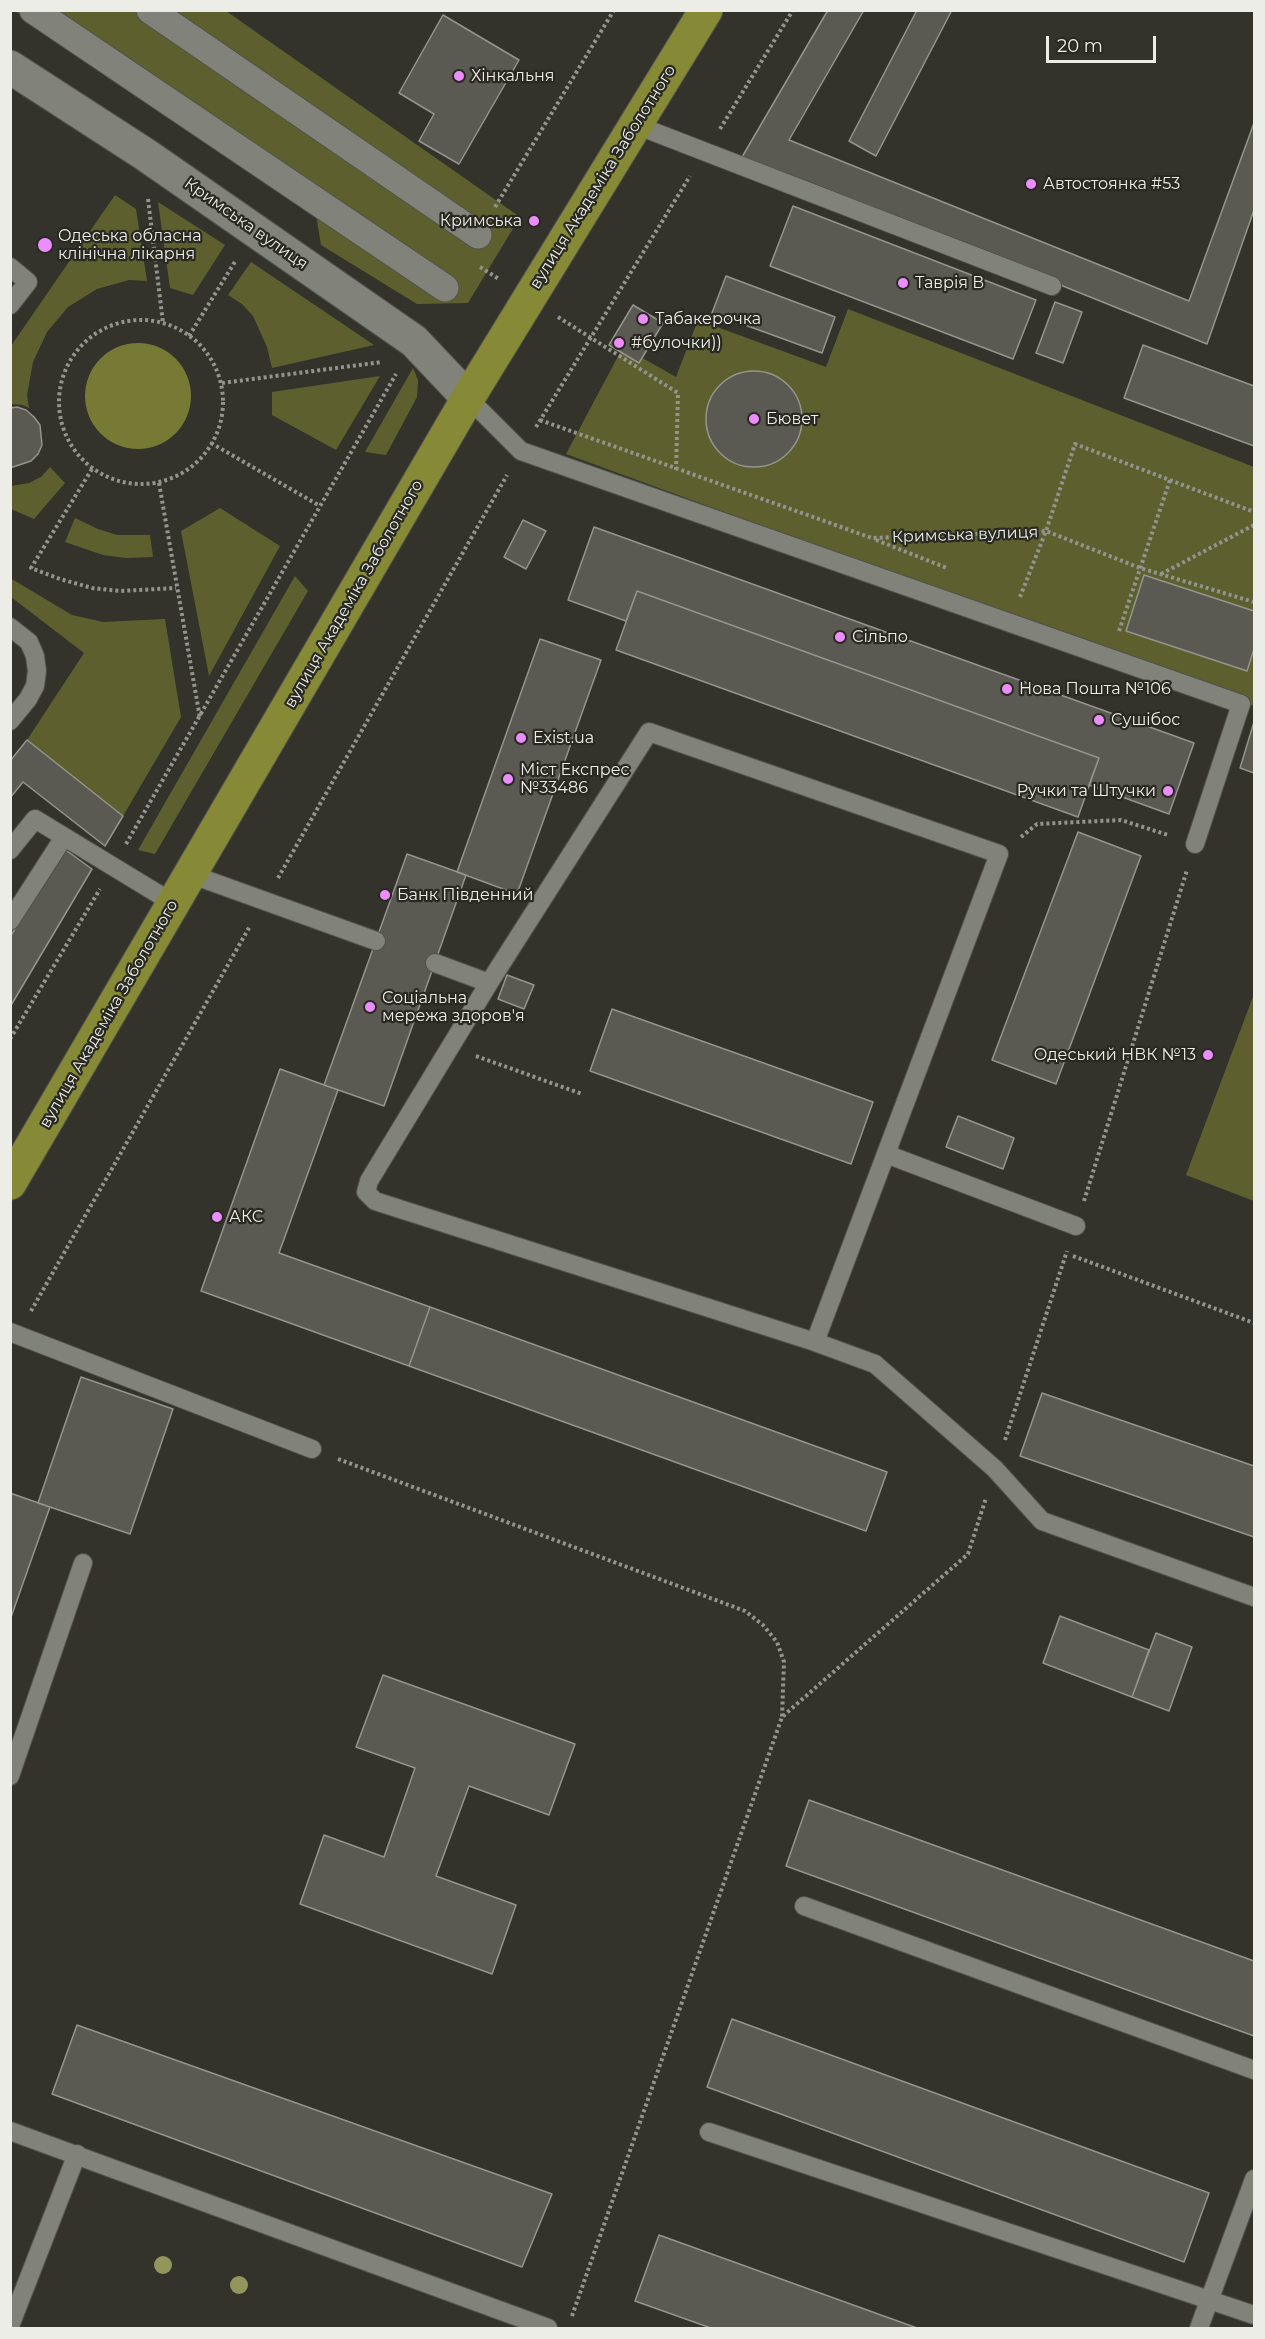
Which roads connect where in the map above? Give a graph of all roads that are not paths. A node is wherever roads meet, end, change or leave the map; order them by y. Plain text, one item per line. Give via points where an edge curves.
1 (33, 10) edge
2 (150, 10) edge
3 (706, 10) edge
4 (10, 67) edge
5 (636, 125) junction
6 (478, 235) road end
7 (10, 267) edge
8 (1052, 286) dead end
9 (445, 288) dead end
10 (10, 305) edge
11 (468, 398) junction
12 (10, 627) edge
13 (10, 721) edge
14 (64, 837) junction
15 (1195, 844) road end
16 (10, 849) edge
17 (190, 874) junction
18 (173, 903) junction
19 (10, 921) edge
20 (376, 941) dead end
21 (435, 963) dead end
22 (489, 983) junction
23 (886, 1154) junction
24 (10, 1183) edge
25 (1076, 1226) road end
26 (14, 1334) edge
27 (815, 1342) junction
28 (312, 1449) road end
29 (83, 1563) dead end
30 (1254, 1597) edge
31 (10, 1776) edge
32 (804, 1906) dead end
33 (1254, 2070) edge
34 (10, 2131) edge
35 (710, 2132) dead end
36 (77, 2154) junction
37 (1254, 2179) edge
38 (1210, 2299) junction
39 (1254, 2315) edge
40 (10, 2326) edge
41 (548, 2328) edge
42 (1199, 2328) edge

1 - 9 street
2 - 6 street
3 - 5 highway, вулиця Академіка Заболотного
4 - 11 street, Кримська вулиця via 255,230
5 - 8 lane
5 - 11 highway, вулиця Академіка Заболотного
7 - 10 lane via 28,282
11 - 15 lane via 521,451 1241,704
11 - 17 highway, вулиця Академіка Заболотного
12 - 13 lane via 29,642 38,671 28,699
14 - 16 lane via 35,819
14 - 18 lane
14 - 19 lane
17 - 18 highway, вулиця Академіка Заболотного
17 - 20 lane
18 - 24 highway, вулиця Академіка Заболотного
21 - 22 lane
22 - 23 lane via 649,732 999,854
22 - 27 lane via 369,1180 366,1192 375,1201
23 - 25 lane
23 - 27 lane
26 - 28 lane
27 - 30 lane via 875,1364 995,1469 1042,1521
29 - 31 lane
32 - 33 lane
34 - 36 lane
35 - 38 lane
36 - 40 lane
36 - 41 lane
37 - 38 lane
38 - 39 lane
38 - 42 lane

